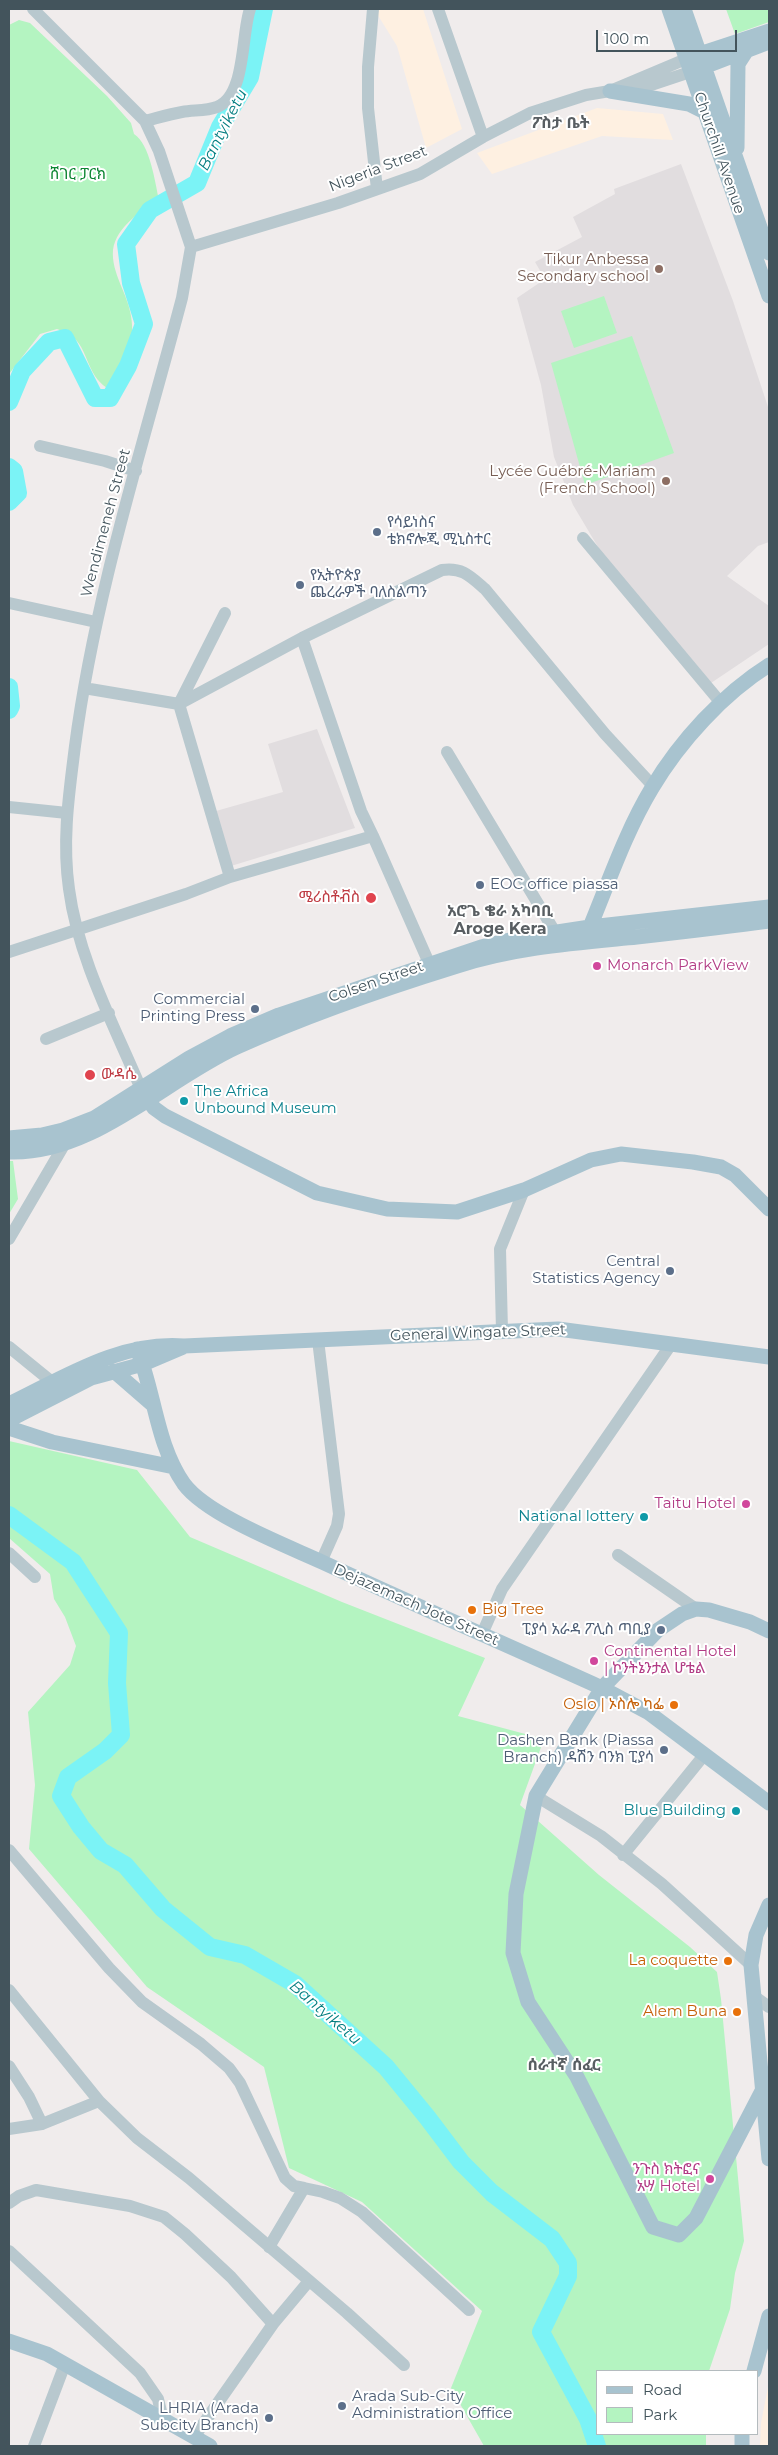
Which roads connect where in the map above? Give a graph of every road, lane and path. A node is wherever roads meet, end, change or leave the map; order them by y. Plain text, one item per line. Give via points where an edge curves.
1 (250, 9) edge
2 (373, 9) edge
3 (438, 9) edge
4 (669, 9) edge
5 (684, 9) edge
6 (32, 10) edge
7 (769, 31) edge
8 (769, 42) edge
9 (746, 50) junction
10 (695, 63) junction
11 (610, 91) junction
12 (705, 112) junction
13 (145, 121) junction
14 (482, 137) junction
15 (736, 159) junction
16 (377, 189) junction
17 (191, 248) junction
18 (769, 253) edge
19 (769, 296) edge
20 (40, 446) dead end
21 (136, 471) junction
22 (583, 538) dead end
23 (9, 602) edge
24 (225, 613) dead end
25 (96, 622) junction
26 (302, 638) junction
27 (769, 665) edge
28 (84, 688) junction
29 (721, 703) junction
30 (178, 704) junction
31 (447, 752) dead end
32 (653, 786) junction
33 (9, 807) edge
34 (67, 813) junction
35 (373, 836) junction
36 (230, 877) junction
37 (769, 907) edge
38 (769, 921) edge
39 (76, 930) junction
40 (555, 932) junction
41 (590, 934) junction
42 (9, 952) edge
43 (482, 952) junction
44 (429, 964) junction
45 (109, 1013) junction
46 (46, 1039) dead end
47 (144, 1094) junction
48 (9, 1138) edge
49 (64, 1145) junction
50 (9, 1152) edge
51 (524, 1190) junction
52 (769, 1209) edge
53 (9, 1239) edge
54 (502, 1330) junction
55 (318, 1340) junction
56 (672, 1343) junction
57 (184, 1346) junction
58 (9, 1347) edge
59 (137, 1349) junction
60 (769, 1357) edge
61 (143, 1364) junction
62 (114, 1371) junction
63 (52, 1382) junction
64 (9, 1404) edge
65 (152, 1404) junction
66 (9, 1420) edge
67 (9, 1428) edge
68 (174, 1467) junction
69 (9, 1553) edge
70 (618, 1555) dead end
71 (321, 1562) junction
72 (35, 1577) dead end
73 (696, 1609) junction
74 (769, 1631) edge
75 (482, 1634) junction
76 (602, 1688) junction
77 (705, 1754) junction
78 (536, 1796) junction
79 (769, 1803) edge
80 (9, 1850) edge
81 (623, 1855) junction
82 (769, 1905) edge
83 (751, 1965) junction
84 (9, 1990) edge
85 (755, 1996) junction
86 (769, 2007) edge
87 (11, 2073) edge
88 (762, 2091) junction
89 (99, 2101) junction
90 (42, 2124) junction
91 (9, 2129) edge
92 (769, 2159) edge
93 (304, 2188) junction
94 (9, 2203) edge
95 (269, 2247) junction
96 (9, 2251) edge
97 (309, 2281) junction
98 (469, 2310) dead end
99 (769, 2316) edge
100 (272, 2324) junction
101 (9, 2341) edge
102 (65, 2364) junction
103 (404, 2365) dead end
104 (754, 2370) edge
105 (163, 2420) junction
106 (194, 2437) junction
107 (34, 2446) edge
108 (210, 2446) edge

1 - 13 street via 244,24 237,83 227,100 210,109
2 - 16 street via 368,108
3 - 14 street
4 - 10 main road, Churchill Avenue
5 - 10 main road, Churchill Avenue
6 - 13 street, Wendimeneh Street
7 - 10 main road
8 - 9 main road
9 - 10 main road
9 - 15 main road via 738,64
10 - 11 street, Nigeria Street via 652,85 626,86
10 - 12 main road, Churchill Avenue
10 - 15 main road, Churchill Avenue
11 - 12 main road via 689,104
11 - 14 street, Nigeria Street via 586,95 530,113
12 - 19 main road, Churchill Avenue
13 - 17 street, Wendimeneh Street
14 - 16 street, Nigeria Street via 420,174
15 - 18 main road, Churchill Avenue
16 - 17 street, Nigeria Street
17 - 21 street, Wendimeneh Street via 182,298
20 - 21 street
21 - 25 street, Wendimeneh Street
22 - 29 street
23 - 25 street
24 - 30 street
25 - 28 street, Wendimeneh Street
26 - 30 street
26 - 32 street via 435,572 452,568 464,571 509,616 605,734
26 - 35 street via 361,811
27 - 29 main road
28 - 30 street
28 - 34 street, Wendimeneh Street
29 - 32 main road via 682,745
30 - 36 street
31 - 40 street
32 - 41 main road
33 - 34 street
34 - 39 street, Wendimeneh Street via 66,868
35 - 36 street
35 - 44 street
36 - 39 street
37 - 41 main road, Colsen Street
38 - 41 main road
39 - 42 street
39 - 45 street, Wendimeneh Street
40 - 41 main road, Colsen Street
40 - 43 main road, Colsen Street
41 - 43 main road via 510,951
43 - 44 main road, Colsen Street
43 - 47 main road via 278,1029
44 - 47 main road, Colsen Street via 279,1015 230,1036 189,1058
45 - 46 street
45 - 47 street, Wendimeneh Street
47 - 48 main road, Colsen Street via 63,1130
47 - 49 main road via 110,1123
47 - 51 main road via 166,1116 317,1193 360,1204 422,1212 457,1212
49 - 50 main road
49 - 53 street
51 - 52 main road via 591,1160 621,1154 721,1168 735,1175
51 - 54 street via 500,1249
54 - 55 main road, General Wingate Street
54 - 56 main road, General Wingate Street via 558,1329
55 - 57 main road, General Wingate Street
55 - 71 street via 339,1514
56 - 60 main road, General Wingate Street
56 - 75 street via 502,1589
57 - 59 main road, General Wingate Street
57 - 61 main road, General Wingate Street
58 - 63 street
59 - 61 main road, Dejazemach Jote Street
59 - 63 main road, General Wingate Street via 81,1368
61 - 62 main road, General Wingate Street
61 - 65 main road, Dejazemach Jote Street
62 - 65 main road
62 - 66 main road, General Wingate Street via 71,1387
63 - 64 main road, General Wingate Street
65 - 68 main road, Dejazemach Jote Street
67 - 68 main road via 52,1442
68 - 71 main road, Dejazemach Jote Street via 196,1497 222,1514
69 - 72 street
70 - 73 street
71 - 75 main road, Dejazemach Jote Street
73 - 74 main road via 750,1622
73 - 76 main road via 658,1630
75 - 76 main road, Dejazemach Jote Street
76 - 77 main road, Dejazemach Jote Street via 649,1713
76 - 78 main road
77 - 79 main road, Dejazemach Jote Street
77 - 81 street
78 - 81 street via 601,1836
78 - 88 main road via 516,1894 513,1953 528,2002 577,2077 653,2227 678,2235 696,2218
80 - 93 street via 142,2002 229,2068 240,2083 285,2178 294,2186
81 - 83 street via 662,1884
82 - 83 main road via 756,1934
83 - 85 main road
84 - 89 street
85 - 86 street
85 - 88 main road
87 - 90 street
88 - 92 main road
89 - 90 street
89 - 95 street via 137,2138
90 - 91 street
93 - 95 street
93 - 98 street via 340,2198 362,2212
94 - 100 street via 36,2190 130,2206 164,2217 231,2277
95 - 97 street
96 - 105 street via 140,2373 158,2399
97 - 100 street
97 - 103 street
99 - 104 main road
100 - 106 street
101 - 102 main road
102 - 105 main road
102 - 107 street
105 - 106 main road
106 - 108 main road

